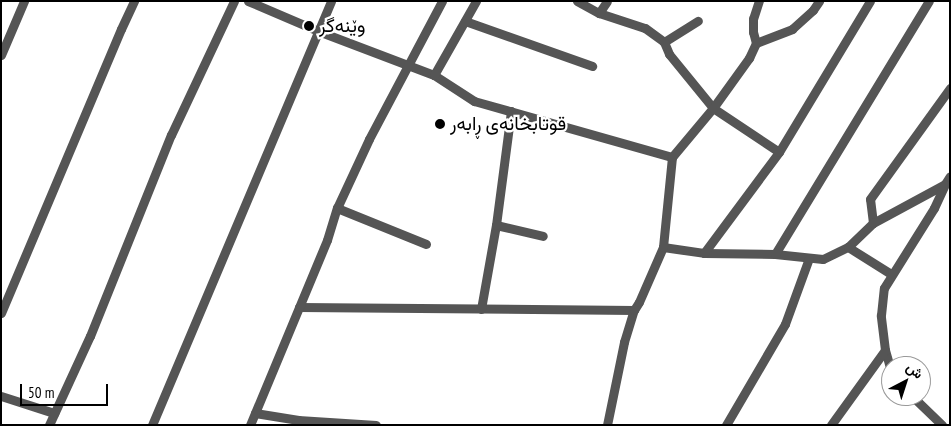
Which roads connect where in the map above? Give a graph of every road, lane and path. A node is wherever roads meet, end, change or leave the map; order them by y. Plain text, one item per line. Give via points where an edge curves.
1 (24, 1) edge
2 (134, 1) edge
3 (234, 1) edge
4 (248, 1) edge
5 (332, 1) edge
6 (442, 1) edge
7 (476, 1) edge
8 (577, 1) edge
9 (607, 1) edge
10 (759, 1) edge
11 (819, 1) edge
12 (870, 1) edge
13 (929, 1) edge
14 (599, 13) junction
15 (466, 21) junction
16 (698, 21) dead end
17 (318, 31) junction
18 (664, 42) junction
19 (756, 43) junction
20 (1, 54) edge
21 (408, 66) junction
22 (592, 66) dead end
23 (434, 75) junction
24 (950, 88) edge
25 (713, 108) junction
26 (511, 111) junction
27 (779, 152) junction
28 (672, 157) junction
29 (947, 180) edge
30 (337, 208) junction
31 (873, 223) junction
32 (496, 225) junction
33 (543, 236) dead end
34 (426, 244) dead end
35 (663, 247) junction
36 (848, 247) junction
37 (704, 253) junction
38 (775, 254) junction
39 (809, 258) junction
40 (891, 274) junction
41 (299, 307) junction
42 (481, 308) junction
43 (634, 310) junction
44 (1, 313) edge
45 (885, 350) junction
46 (887, 356) edge
47 (1, 396) edge
48 (922, 406) edge
49 (54, 413) junction
50 (255, 413) junction
51 (49, 425) edge
52 (152, 425) edge
53 (250, 425) edge
54 (376, 425) edge
55 (607, 425) edge
56 (726, 425) edge
57 (831, 425) edge
58 (942, 425) edge

1 - 20 street
2 - 44 street
3 - 49 street via 171,135 90,336
4 - 17 street
5 - 17 street
6 - 21 street
7 - 15 street
8 - 14 street
9 - 14 street
10 - 19 street via 752,32
11 - 19 street via 792,29
12 - 27 street
13 - 38 street
14 - 18 street via 645,28
15 - 22 street
15 - 23 street
16 - 18 street
17 - 21 street
17 - 52 street
18 - 25 street via 669,54
19 - 25 street
21 - 23 street
21 - 30 street
23 - 26 street via 474,101
24 - 31 street via 870,199
25 - 27 street
25 - 28 street
26 - 28 street
26 - 32 street
27 - 37 street
28 - 35 street
29 - 31 street
29 - 40 street via 934,208
30 - 34 street
30 - 41 street
31 - 36 street
32 - 33 street
32 - 42 street
35 - 37 street
35 - 43 street
36 - 39 street via 823,259
36 - 40 street
37 - 38 street
38 - 39 street
39 - 56 street via 785,324
40 - 45 street via 884,288 881,315
41 - 42 street
41 - 50 street
42 - 43 street
43 - 55 street
45 - 46 street
45 - 57 street
47 - 49 street
48 - 58 street
49 - 51 street
50 - 53 street
50 - 54 street via 298,420

